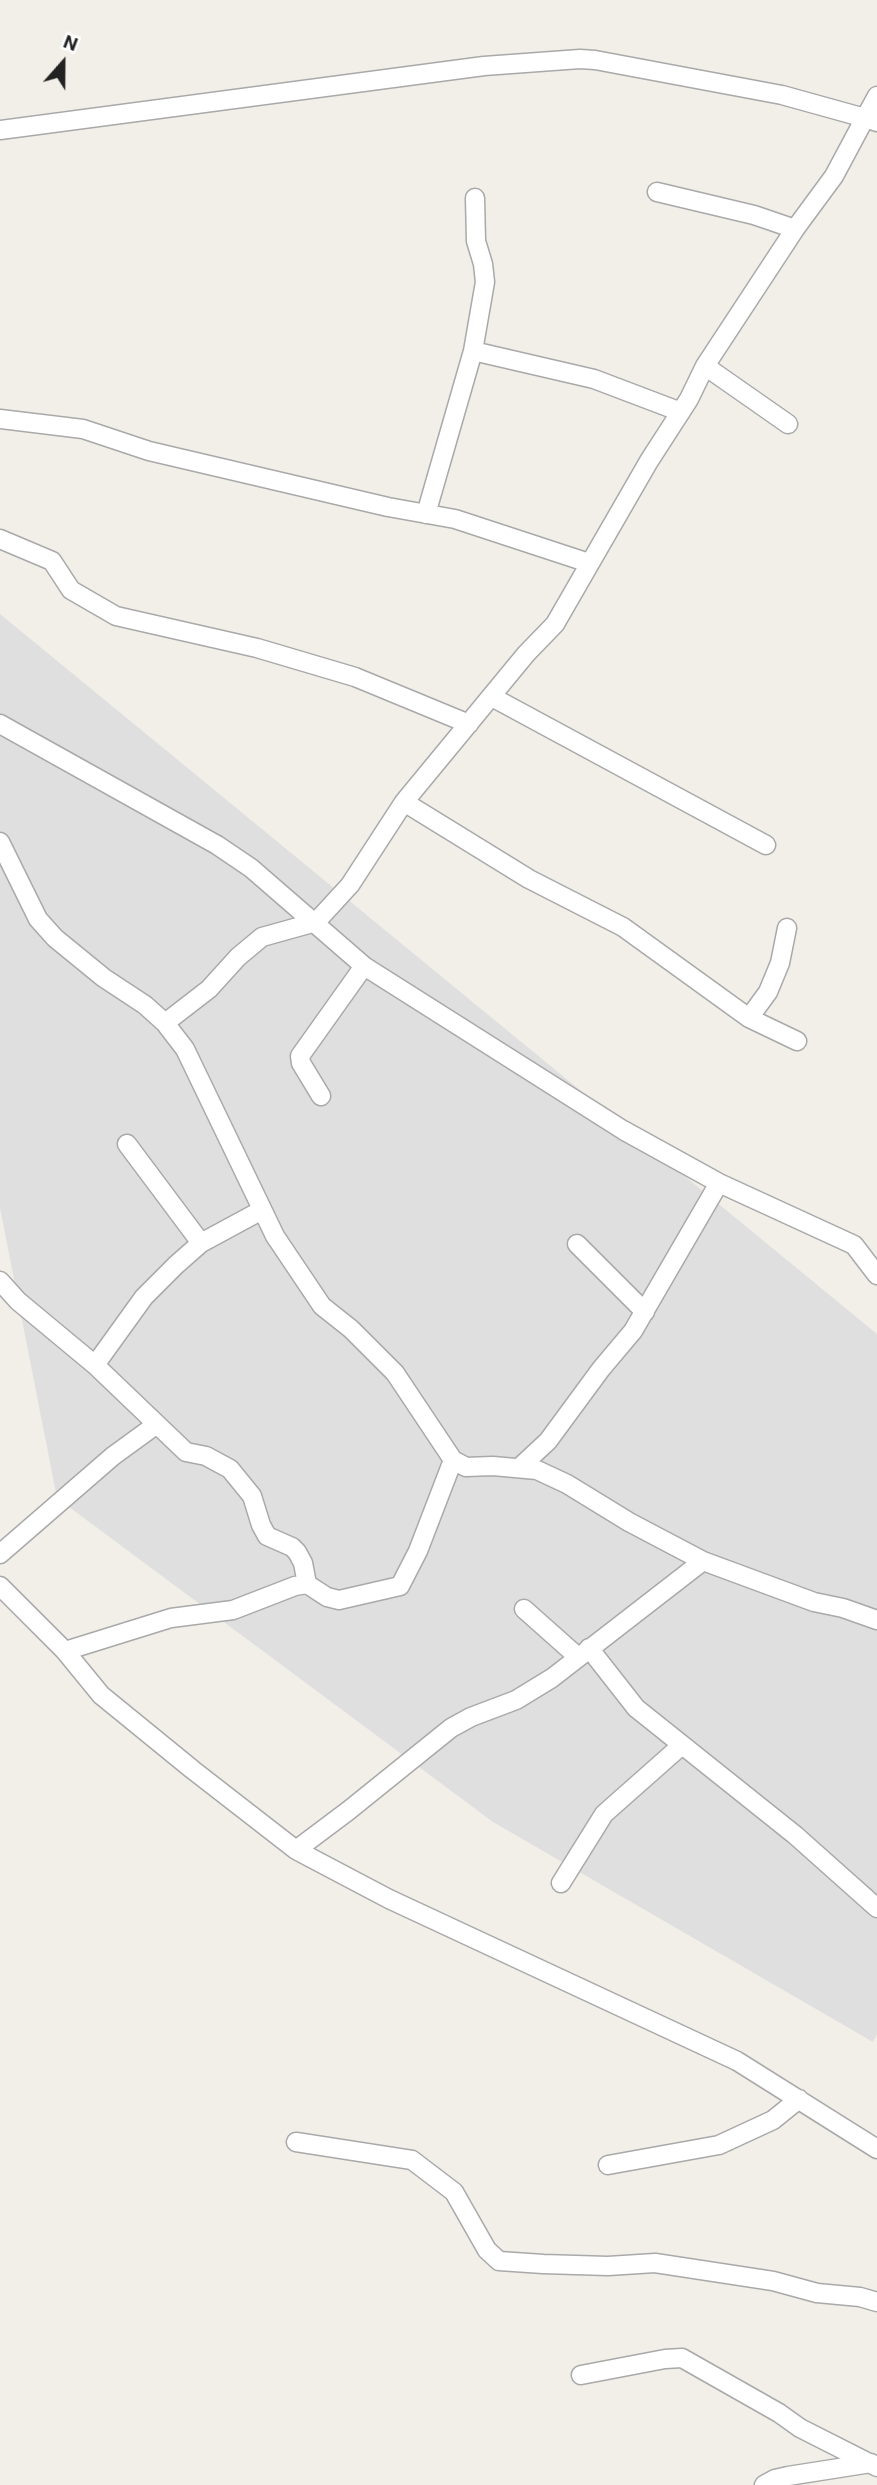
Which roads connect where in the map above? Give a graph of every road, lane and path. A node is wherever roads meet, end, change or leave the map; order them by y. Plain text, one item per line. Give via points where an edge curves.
1 (877, 96) edge
2 (871, 120) edge
3 (0, 130) edge
4 (657, 192) dead end
5 (475, 198) dead end
6 (795, 229) junction
7 (473, 351) junction
8 (705, 366) junction
9 (681, 412) junction
10 (0, 419) edge
11 (788, 424) dead end
12 (426, 514) junction
13 (0, 539) edge
14 (589, 564) junction
15 (492, 697) junction
16 (0, 724) edge
17 (469, 724) junction
18 (404, 802) junction
19 (0, 842) edge
20 (766, 845) dead end
21 (316, 922) junction
22 (787, 928) dead end
23 (364, 967) junction
24 (748, 1018) junction
25 (165, 1023) junction
26 (797, 1041) dead end
27 (321, 1096) dead end
28 (127, 1144) dead end
29 (719, 1182) junction
30 (262, 1210) junction
31 (201, 1243) junction
32 (577, 1244) dead end
33 (876, 1269) edge
34 (0, 1281) edge
35 (645, 1312) junction
36 (95, 1365) junction
37 (157, 1424) junction
38 (453, 1460) junction
39 (519, 1468) junction
40 (0, 1554) edge
41 (703, 1560) junction
42 (307, 1584) junction
43 (0, 1586) edge
44 (524, 1609) dead end
45 (877, 1620) edge
46 (65, 1651) junction
47 (584, 1653) junction
48 (682, 1745) junction
49 (296, 1850) junction
50 (561, 1884) dead end
51 (877, 1908) edge
52 (799, 2099) junction
53 (296, 2142) dead end
54 (877, 2149) edge
55 (608, 2165) dead end
56 (877, 2302) edge
57 (581, 2375) dead end
58 (874, 2465) edge
59 (764, 2485) edge

1 - 2 street
2 - 3 street via 782,95 580,59 484,66
2 - 6 street
4 - 6 street
5 - 7 street via 476,241 485,282
6 - 8 street
7 - 9 street via 594,379
7 - 12 street
8 - 9 street
8 - 11 street
9 - 14 street
10 - 12 street via 83,429 149,451
12 - 14 street
13 - 17 street via 52,561 71,590 116,616 355,677
14 - 15 street via 555,624
15 - 17 street
15 - 20 street
16 - 21 street via 218,845
17 - 18 street
18 - 21 street via 350,885
18 - 24 street via 528,879 623,928
19 - 25 street via 38,919 55,938
21 - 23 street
21 - 25 street via 262,937 209,989
22 - 24 street via 768,992
23 - 27 street via 300,1056
23 - 29 street via 623,1130
24 - 26 street
25 - 30 street via 185,1049
28 - 31 street
29 - 33 street via 854,1245
29 - 35 street
30 - 31 street
30 - 38 street via 322,1306 395,1373
31 - 36 street via 144,1297
32 - 35 street
34 - 36 street
35 - 39 street via 548,1441
36 - 37 street
37 - 40 street
37 - 42 street via 186,1452 230,1469 252,1496 267,1536 297,1552
38 - 39 street via 466,1467
38 - 42 street via 400,1586 339,1600
39 - 41 street via 537,1470 567,1484
41 - 45 street via 814,1602
41 - 47 street
42 - 46 street via 233,1610 171,1618
43 - 46 street
44 - 47 street
46 - 49 street via 102,1695
47 - 48 street via 636,1708
47 - 49 street via 516,1700 450,1728
48 - 50 street via 604,1814
48 - 51 street
49 - 52 street via 389,1899 737,2061
52 - 54 street
52 - 55 street via 773,2120 719,2146
53 - 56 street via 412,2160 454,2192 486,2250 499,2261 608,2266 655,2263
57 - 58 street via 682,2358 800,2428
58 - 59 street via 788,2476

